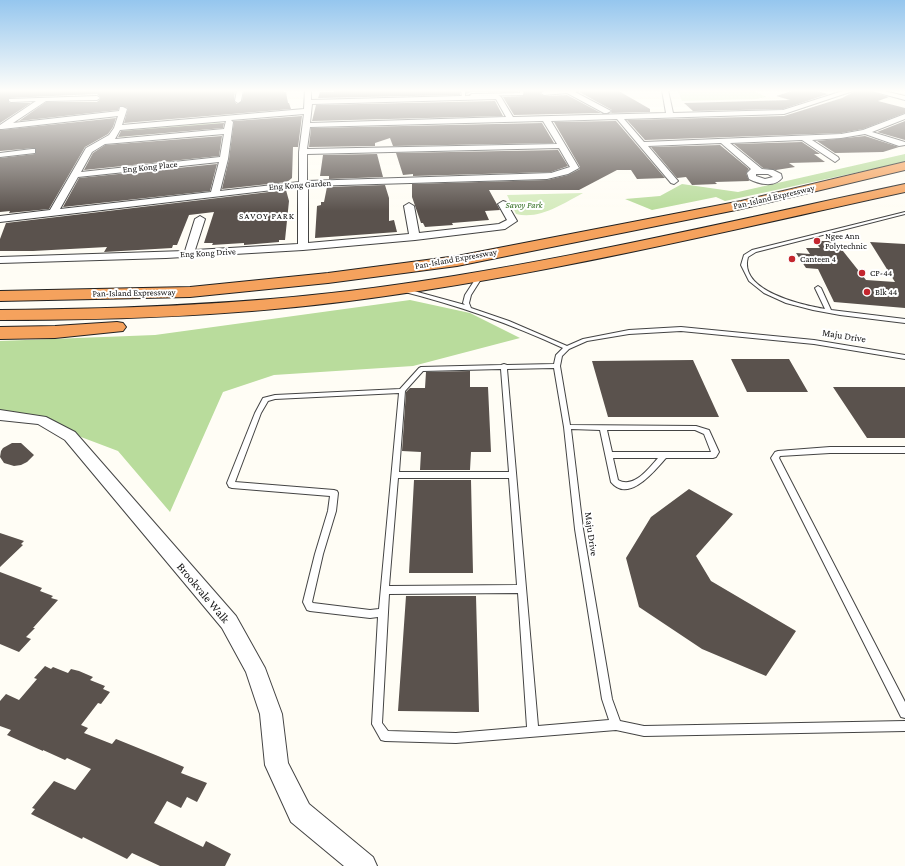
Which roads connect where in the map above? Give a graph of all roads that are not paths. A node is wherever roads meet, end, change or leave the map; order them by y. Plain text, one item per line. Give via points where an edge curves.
1 (116, 130) edge
2 (306, 130) edge
3 (553, 130) edge
4 (631, 130) edge
5 (869, 130) edge
6 (228, 131) joint
7 (865, 132) junction
8 (804, 138) junction
9 (723, 141) junction
10 (101, 142) junction
11 (643, 144) junction
12 (902, 144) dead end
13 (562, 146) junction
14 (32, 151) dead end
15 (303, 152) junction
16 (0, 155) edge
17 (224, 159) junction
18 (835, 159) dead end
19 (905, 166) edge
20 (759, 171) dead end
21 (76, 175) junction
22 (674, 181) dead end
23 (302, 183) junction
24 (905, 188) edge
25 (215, 193) junction
26 (503, 204) dead end
27 (409, 206) dead end
28 (54, 212) junction
29 (905, 213) edge
30 (0, 219) edge
31 (200, 219) dead end
32 (415, 237) junction
33 (543, 243) junction
34 (303, 247) junction
35 (189, 254) junction
36 (0, 260) edge
37 (480, 276) junction
38 (0, 281) edge
39 (818, 288) dead end
40 (398, 289) junction
41 (0, 296) edge
42 (268, 305) junction
43 (469, 308) junction
44 (829, 311) junction
45 (0, 315) edge
46 (905, 321) edge
47 (0, 333) edge
48 (567, 348) junction
49 (905, 357) edge
50 (504, 366) junction
51 (557, 366) junction
52 (402, 391) junction
53 (0, 415) edge
54 (567, 427) junction
55 (603, 427) junction
56 (905, 450) edge
57 (609, 455) junction
58 (664, 455) junction
59 (395, 474) junction
60 (512, 474) junction
61 (522, 589) junction
62 (386, 590) junction
63 (384, 613) junction
64 (905, 713) edge
65 (616, 725) junction
66 (905, 726) edge
67 (533, 732) junction
68 (364, 866) edge

1 - 10 street via 112,137
2 - 15 street
3 - 13 street, Eng Kong Garden
4 - 11 street
5 - 7 street
6 - 10 street
6 - 17 street
7 - 8 street
7 - 12 street
8 - 9 street
8 - 18 street
9 - 11 street
9 - 20 street
10 - 21 street via 89,150
11 - 22 street
13 - 15 street
13 - 23 street, Eng Kong Garden via 575,168 559,174
14 - 16 street
15 - 23 street
17 - 21 street, Eng Kong Place
17 - 25 street
19 - 33 highway, Pan-Island Expressway via 741,205
21 - 28 street
23 - 25 street, Eng Kong Garden
23 - 34 street
24 - 37 highway, Pan-Island Expressway via 670,239
25 - 28 street, Eng Kong Garden
26 - 32 street, Eng Kong Drive via 512,221 501,227
27 - 32 street
28 - 30 street, Eng Kong Garden
29 - 44 lane via 767,247 746,256 744,265 747,273 754,283 764,290 785,302
31 - 35 street
32 - 34 street, Eng Kong Drive
33 - 38 highway via 452,250 347,264 226,275
33 - 41 highway, Pan-Island Expressway via 449,262 328,278 198,291
34 - 35 street, Eng Kong Drive
35 - 36 street, Eng Kong Drive
37 - 40 highway, Pan-Island Expressway
37 - 43 lane via 468,295 466,303
39 - 44 lane
40 - 42 highway, Pan-Island Expressway
40 - 43 lane
42 - 45 highway, Pan-Island Expressway
42 - 47 highway via 248,314 222,317 55,332
43 - 48 lane via 543,336
44 - 46 lane
48 - 49 lane, Maju Drive via 585,340 629,332 681,329 814,342
48 - 51 lane via 559,355
50 - 51 lane
50 - 52 lane via 421,369
50 - 60 lane
51 - 54 lane, Maju Drive
52 - 59 lane
52 - 63 lane via 275,397 266,400 258,413 231,483 334,493 332,511 318,554 307,602 310,607
53 - 68 street, Brookvale Walk via 41,420 70,436 229,622 255,668 271,714 277,765 300,813
54 - 55 lane
54 - 65 lane, Maju Drive via 579,529 607,699
55 - 57 lane
55 - 58 lane via 704,429 715,452 708,456
56 - 64 lane via 830,450 778,454 775,458
57 - 58 lane
57 - 58 lane via 615,482 624,487 640,480
59 - 60 lane
59 - 62 lane
60 - 61 lane
61 - 62 lane
61 - 67 lane
62 - 63 lane
63 - 67 lane via 377,724 385,736 456,738
65 - 66 lane via 644,731
65 - 67 lane

